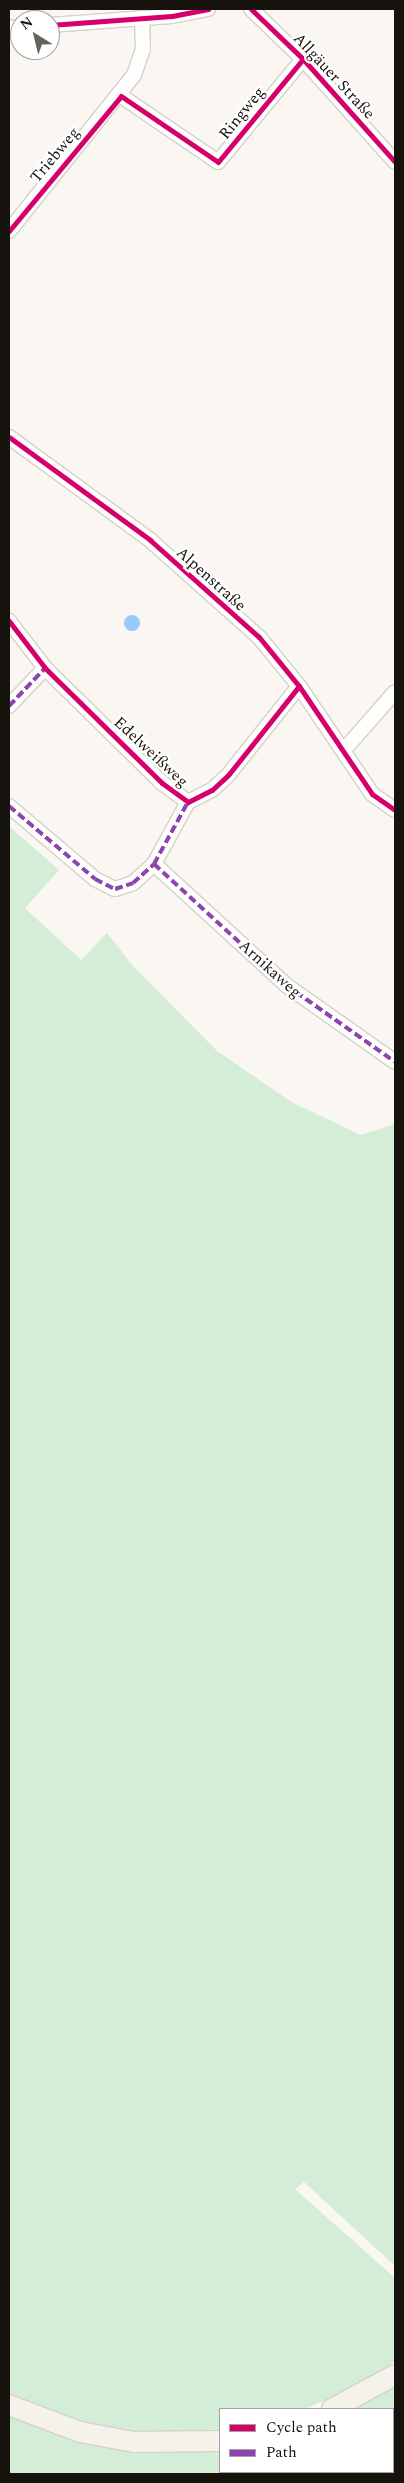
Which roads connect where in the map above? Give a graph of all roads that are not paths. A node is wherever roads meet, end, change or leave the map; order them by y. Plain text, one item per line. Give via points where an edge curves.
1 (208, 9) edge
2 (250, 9) edge
3 (142, 18) junction
4 (60, 24) edge
5 (303, 59) junction
6 (121, 96) junction
7 (395, 162) edge
8 (9, 231) edge
9 (9, 437) edge
10 (9, 621) edge
11 (45, 668) junction
12 (299, 686) junction
13 (395, 692) edge
14 (9, 706) edge
15 (344, 750) junction
16 (188, 802) junction
17 (9, 806) edge
18 (395, 810) edge
19 (154, 864) junction
20 (395, 1062) edge
21 (395, 2376) edge
22 (9, 2405) edge
23 (334, 2408) edge
24 (219, 2441) edge

1 - 3 street
2 - 5 street, Allgäuer Straße
3 - 4 street
3 - 6 street, Triebweg via 143,49
5 - 6 street, Ringweg via 218,162
5 - 7 street, Allgäuer Straße
6 - 8 street, Triebweg
9 - 12 street, Alpenstraße via 150,540 259,637
10 - 11 street, Edelweißweg
11 - 14 street
11 - 16 street, Edelweißweg via 162,783
12 - 15 street, Alpenstraße
12 - 16 street, Edelweißweg via 229,774 212,790
13 - 15 street
15 - 18 street, Alpenstraße via 372,794
16 - 19 street
17 - 19 street via 95,879 115,889 133,883
19 - 20 street, Arnikaweg via 286,986
21 - 23 street
22 - 24 street via 80,2432 134,2442

